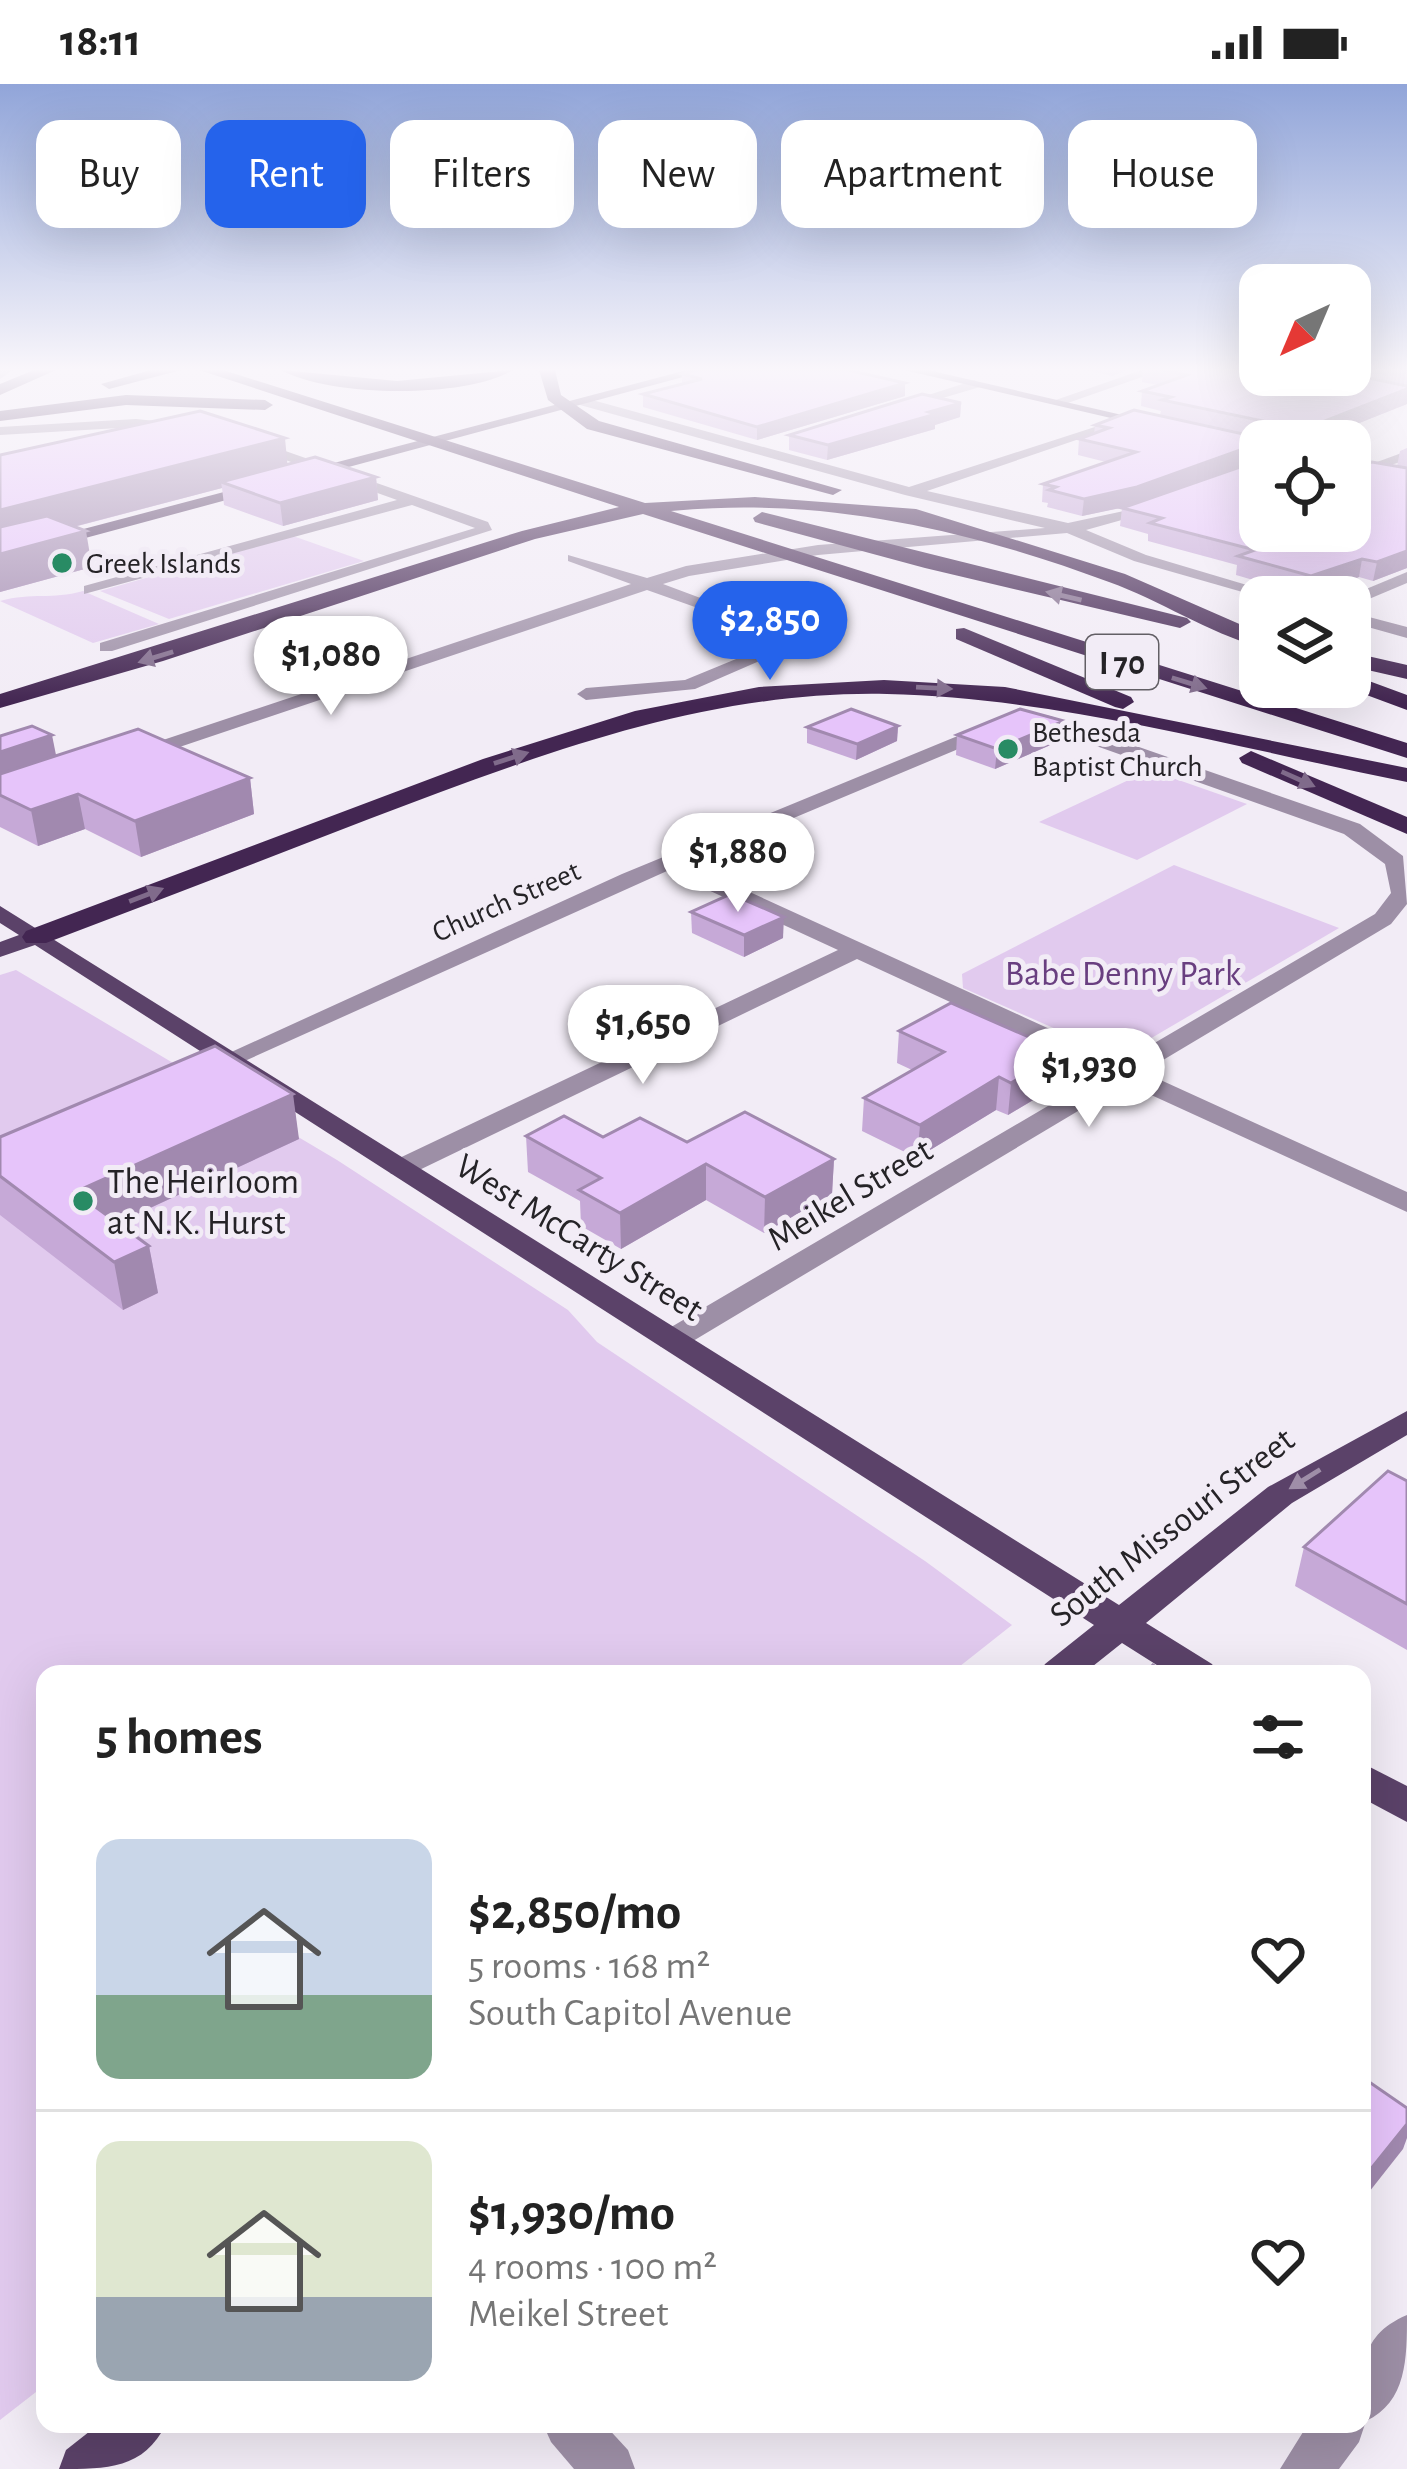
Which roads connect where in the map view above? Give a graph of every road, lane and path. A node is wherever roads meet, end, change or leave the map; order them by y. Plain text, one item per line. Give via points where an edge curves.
1 (285, 481) edge
2 (354, 481) edge
3 (551, 481) edge
4 (619, 481) edge
5 (792, 481) edge
6 (871, 481) edge
7 (941, 481) edge
8 (910, 492) junction
9 (1180, 497) edge
10 (599, 499) junction
11 (410, 501) junction
12 (931, 520) junction
13 (738, 522) junction
14 (1071, 529) junction
15 (0, 556) edge
16 (574, 558) dead end
17 (1407, 577) edge
18 (644, 582) junction
19 (1239, 586) edge
20 (90, 590) dead end
21 (1371, 593) edge
22 (1371, 623) edge
23 (1239, 631) edge
24 (1407, 633) edge
25 (1239, 635) edge
26 (106, 646) dead end
27 (1407, 672) edge
28 (1239, 673) edge
29 (1371, 673) edge
30 (1371, 684) edge
31 (586, 694) dead end
32 (0, 701) edge
33 (1407, 703) edge
34 (1349, 708) edge
35 (1407, 726) edge
36 (1407, 751) edge
37 (104, 766) edge
38 (1407, 775) edge
39 (1407, 826) edge
40 (667, 863) junction
41 (1398, 867) joint
42 (0, 913) edge
43 (36, 937) junction
44 (0, 950) edge
45 (858, 950) junction
46 (229, 1059) junction
47 (1123, 1073) junction
48 (401, 1168) junction
49 (1407, 1203) edge
50 (672, 1340) junction
51 (1407, 1421) edge
52 (1119, 1624) junction
53 (1069, 1665) edge
54 (1184, 1665) edge
55 (1371, 1784) edge
56 (1407, 1806) edge
57 (1407, 2340) edge
58 (1371, 2386) edge
59 (129, 2433) edge
60 (577, 2433) edge
61 (1334, 2433) edge
62 (85, 2469) edge
63 (609, 2469) edge
64 (1306, 2469) edge

1 - 15 main road
2 - 11 street
3 - 10 highway
4 - 13 highway, I 70
5 - 12 highway
6 - 8 street
7 - 8 street
8 - 14 street
9 - 14 street
10 - 13 highway, I 70 via 681,520
10 -> 39 highway via 986,642
11 - 20 street
11 - 26 street via 484,530
12 - 23 highway via 1048,554
12 -> 32 highway via 769,502 595,517
25 -> 13 highway via 814,531
13 - 28 highway, I 70
13 -> 36 highway, I 70 via 838,570
14 - 18 street via 808,551
14 - 19 street
16 - 18 street
17 - 21 street
18 - 31 street via 801,639 688,685
18 - 37 street
22 - 24 street
27 - 29 highway
30 - 33 highway
34 - 35 highway
43 -> 38 highway via 472,771 662,711 759,694 938,688 1025,698
40 - 41 street, Church Street via 1009,720 1043,719 1321,817 1370,839
40 - 45 street
40 - 46 street, Church Street
41 - 47 street, Meikel Street via 1403,894 1383,919
42 - 43 main road, West McCarty Street
43 - 44 main road
43 - 46 main road, West McCarty Street
45 - 47 street
45 - 48 street
46 - 48 main road, West McCarty Street
47 - 49 street
47 - 50 street, Meikel Street
48 - 50 main road, West McCarty Street
50 - 52 main road, West McCarty Street
51 -> 52 main road, South Missouri Street via 1280,1495
52 - 53 main road, South Missouri Street
52 - 54 main road, West McCarty Street
55 - 56 main road
57 - 58 street
59 - 62 main road
60 - 63 street
61 - 64 street

